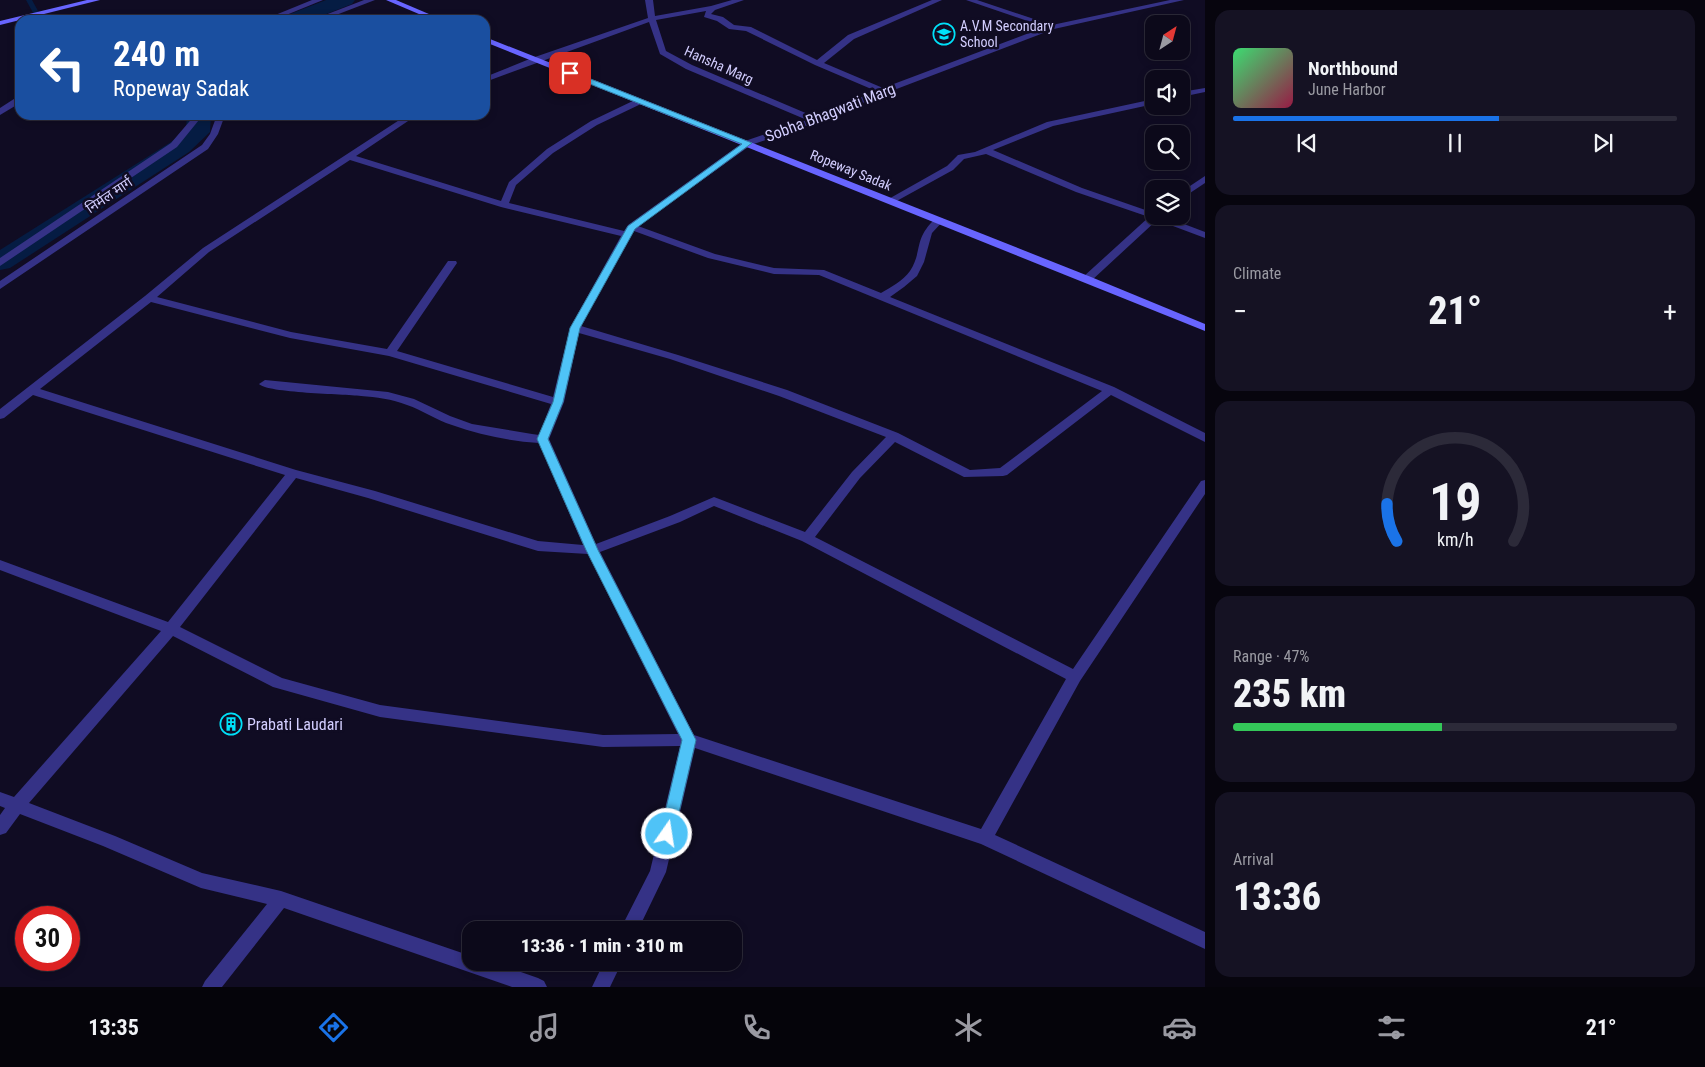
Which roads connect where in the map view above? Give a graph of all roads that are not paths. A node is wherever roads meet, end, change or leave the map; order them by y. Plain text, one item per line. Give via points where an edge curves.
1 (96, 0) edge
2 (319, 0) edge
3 (371, 0) edge
4 (390, 0) edge
5 (649, 0) edge
6 (740, 0) edge
7 (938, 0) edge
8 (970, 0) edge
9 (1172, 0) edge
10 (1177, 0) edge
11 (1180, 0) edge
12 (712, 8) junction
13 (37, 15) edge
14 (280, 15) edge
15 (330, 15) edge
16 (427, 15) edge
17 (652, 19) junction
18 (15, 20) edge
19 (0, 23) edge
20 (1052, 27) junction
21 (490, 41) edge
22 (535, 60) junction
23 (818, 63) junction
24 (490, 78) edge
25 (1205, 90) edge
26 (884, 91) junction
27 (1190, 93) edge
28 (640, 101) junction
29 (15, 102) edge
30 (1145, 103) edge
31 (0, 112) edge
32 (195, 120) edge
33 (219, 120) edge
34 (405, 120) edge
35 (815, 120) junction
36 (748, 143) junction
37 (985, 150) junction
38 (350, 157) junction
39 (1205, 179) edge
40 (1190, 190) edge
41 (890, 201) junction
42 (504, 205) junction
43 (1145, 213) edge
44 (938, 220) junction
45 (1145, 225) edge
46 (1179, 225) edge
47 (629, 231) junction
48 (1205, 235) edge
49 (0, 263) edge
50 (452, 263) dead end
51 (1087, 279) junction
52 (0, 286) edge
53 (882, 297) junction
54 (149, 298) junction
55 (575, 328) junction
56 (1205, 328) edge
57 (390, 352) junction
58 (266, 384) dead end
59 (30, 390) junction
60 (1110, 390) junction
61 (558, 402) junction
62 (0, 415) edge
63 (894, 436) junction
64 (1205, 438) edge
65 (543, 439) junction
66 (292, 473) junction
67 (1205, 484) edge
68 (807, 538) junction
69 (592, 550) junction
70 (0, 565) edge
71 (171, 629) junction
72 (1075, 677) junction
73 (689, 740) junction
74 (8, 803) edge
75 (0, 828) edge
76 (985, 838) junction
77 (281, 899) junction
78 (634, 921) edge
79 (1205, 942) edge
80 (609, 971) edge
81 (211, 987) edge
82 (538, 987) edge
83 (601, 987) edge

1 - 13 main road
2 - 14 street
3 - 15 street
4 - 16 main road
5 - 17 street, Hansha Marg
6 - 12 street
7 - 23 street via 851,37
8 - 20 street
9 - 10 street
10 - 11 street, Sobha Bhagwati Marg
10 - 20 street, Sobha Bhagwati Marg
12 - 17 street
12 - 23 street via 707,15 732,27 748,28
17 - 22 street
17 - 35 street, Hansha Marg via 663,52 689,67
18 - 19 main road
20 - 26 street, Sobha Bhagwati Marg
21 - 22 main road, Ropeway Sadak
22 - 24 street
22 - 28 main road, Ropeway Sadak
23 - 26 street
25 - 27 street
26 - 35 street, Sobha Bhagwati Marg
28 - 36 main road, Ropeway Sadak
28 - 42 street via 550,151 512,184
29 - 31 street
30 - 37 street via 1050,124
32 - 49 street via 174,144
33 - 52 street, निर्मल मार्ग via 204,147
34 - 38 street
35 - 36 street, Sobha Bhagwati Marg
36 - 41 main road, Ropeway Sadak
36 - 47 street, Sobha Bhagwati Marg
37 - 41 street via 961,157 950,168
37 - 43 street via 1079,190
38 - 42 street
38 - 54 street via 206,250
39 - 40 street
41 - 44 main road, Ropeway Sadak
42 - 47 street
44 - 51 main road, Ropeway Sadak
44 - 53 street via 927,229 916,269 900,287
45 - 51 street
46 - 48 street
47 - 53 street via 774,271 820,272
47 - 55 street, Sobha Bhagwati Marg
50 - 57 street
51 - 56 main road, Ropeway Sadak
53 - 60 street
54 - 57 street via 290,335
54 - 59 street
55 - 61 street, Sobha Bhagwati Marg
55 - 63 street via 783,393
57 - 61 street
58 - 65 street via 296,389 352,390 406,400 448,420 518,438
59 - 62 street
59 - 66 street
60 - 63 street via 1003,472 968,474
60 - 64 street
61 - 65 street, Sobha Bhagwati Marg
63 - 68 street via 856,475
65 - 69 street
66 - 69 street via 538,546
66 - 71 street
67 - 72 street
68 - 69 street via 714,501 676,519
68 - 72 street
69 - 73 street
70 - 71 street
71 - 73 street via 278,683 380,711 603,741
71 - 74 street
72 - 76 street
73 - 76 street
73 - 78 street via 658,872
74 - 75 street
74 - 77 street via 201,880
76 - 79 street
77 - 81 street
77 - 82 street
80 - 83 street

